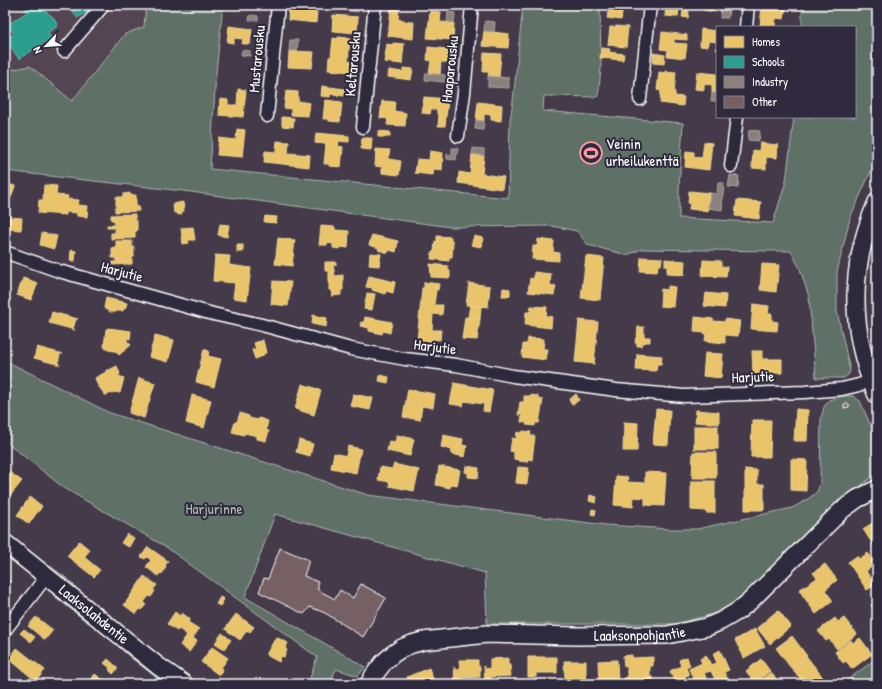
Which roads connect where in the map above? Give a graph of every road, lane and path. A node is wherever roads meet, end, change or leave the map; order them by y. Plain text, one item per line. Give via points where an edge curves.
1 (102, 5) edge
2 (278, 5) edge
3 (375, 5) edge
4 (472, 5) edge
5 (650, 5) edge
6 (748, 5) edge
7 (746, 26) edge
8 (64, 51) dead end
9 (640, 99) dead end
10 (268, 116) dead end
11 (737, 118) edge
12 (364, 127) dead end
13 (458, 136) dead end
14 (730, 166) dead end
15 (877, 202) edge
16 (5, 252) edge
17 (874, 388) edge
18 (877, 489) edge
19 (5, 543) edge
20 (46, 577) junction
21 (5, 630) edge
22 (184, 684) edge
23 (369, 684) edge

1 - 8 street
2 - 10 street, Mustarousku
3 - 12 street, Keltarousku
4 - 13 street, Haaparousku
5 - 9 street
6 - 7 street
11 - 14 street
15 - 17 street via 864,240 855,296 858,331
16 - 17 street, Harjutie via 59,271 351,349 513,376 684,396 805,392 859,386
18 - 23 street, Laaksonpohjantie via 842,510 738,611 707,627 667,635 487,634 423,641 393,654 384,662
19 - 20 street, Laaksolahdentie
20 - 21 street
20 - 22 street, Laaksolahdentie

